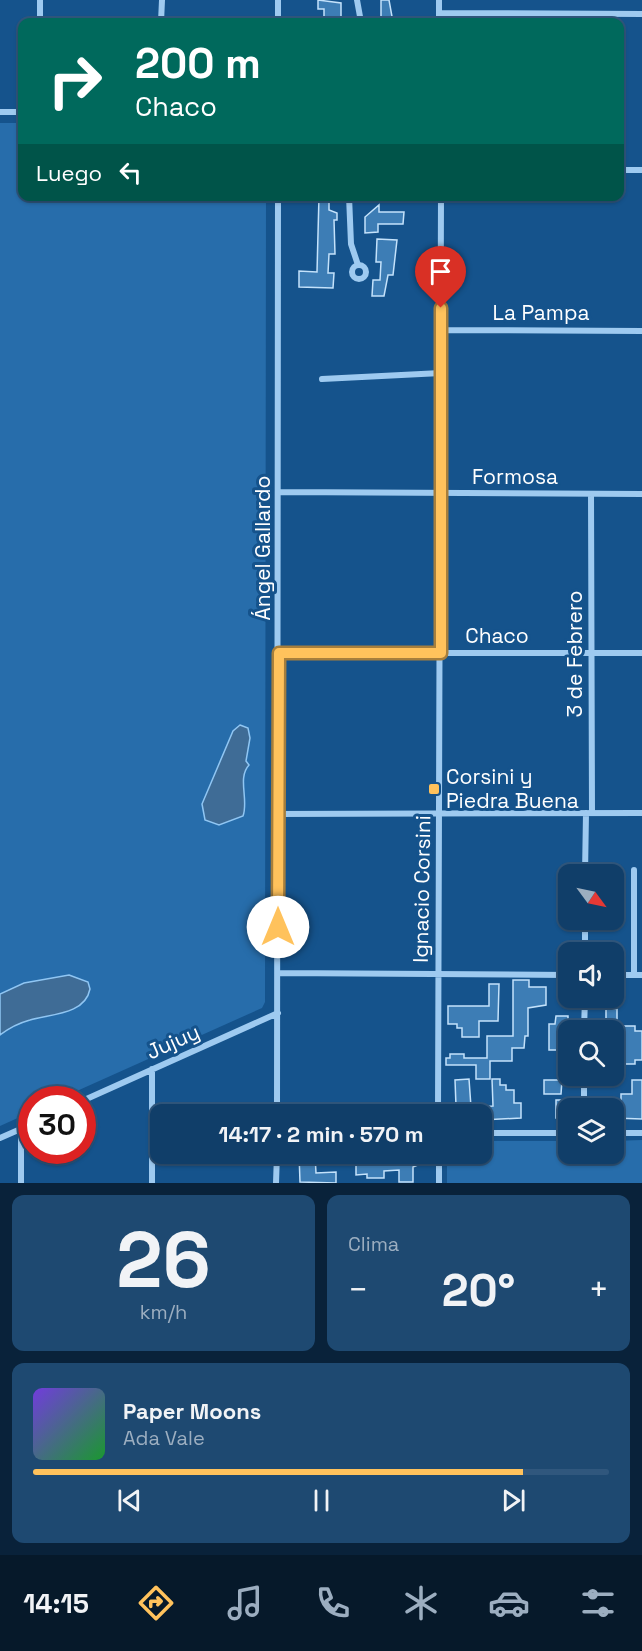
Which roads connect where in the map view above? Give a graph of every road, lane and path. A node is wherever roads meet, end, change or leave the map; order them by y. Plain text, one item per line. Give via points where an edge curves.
1 (40, 0) edge
2 (162, 0) edge
3 (278, 0) edge
4 (357, 0) edge
5 (439, 0) edge
6 (439, 13) junction
7 (642, 14) edge
8 (40, 18) edge
9 (162, 18) edge
10 (278, 18) edge
11 (360, 18) edge
12 (439, 18) edge
13 (0, 112) edge
14 (18, 112) edge
15 (624, 170) edge
16 (642, 170) edge
17 (278, 201) edge
18 (349, 201) edge
19 (441, 201) edge
20 (358, 265) dead end
21 (441, 330) junction
22 (642, 331) edge
23 (441, 373) junction
24 (322, 379) dead end
25 (279, 492) junction
26 (442, 493) junction
27 (591, 494) junction
28 (642, 494) edge
29 (279, 653) junction
30 (441, 653) junction
31 (591, 653) junction
32 (642, 653) edge
33 (439, 813) junction
34 (589, 813) junction
35 (642, 813) edge
36 (277, 814) junction
37 (586, 864) edge
38 (634, 870) dead end
39 (278, 972) junction
40 (437, 973) junction
41 (558, 975) edge
42 (624, 975) edge
43 (634, 975) junction
44 (642, 975) edge
45 (278, 1013) junction
46 (152, 1070) junction
47 (96, 1095) edge
48 (277, 1104) edge
49 (438, 1104) edge
50 (18, 1130) edge
51 (492, 1133) edge
52 (558, 1133) edge
53 (624, 1133) edge
54 (642, 1133) edge
55 (0, 1138) edge
56 (21, 1164) edge
57 (277, 1164) edge
58 (439, 1164) edge
59 (21, 1183) edge
60 (152, 1183) edge
61 (276, 1183) edge
62 (439, 1183) edge

1 - 8 street
2 - 9 street
3 - 10 street
4 - 11 street
5 - 6 street
6 - 7 street
6 - 12 street
13 - 14 street
15 - 16 street
17 - 25 street, Ángel Gallardo
18 - 20 street via 350,236
19 - 21 street, Ignacio Corsini
21 - 22 street, La Pampa
21 - 23 street, Ignacio Corsini
23 - 24 street
23 - 26 street, Ignacio Corsini
25 - 26 street, Formosa
25 - 29 street, Ángel Gallardo
26 - 27 street, Formosa
26 - 30 street, Ignacio Corsini
27 - 28 street, Formosa
27 - 31 street, 3 de Febrero
29 - 30 street, Chaco
29 - 36 street, Ángel Gallardo
30 - 31 street, Chaco
30 - 33 street, Ignacio Corsini
31 - 32 street, Chaco
31 - 34 street, 3 de Febrero
33 - 34 street
33 - 36 street
33 - 40 street, Ignacio Corsini
34 - 35 street
34 - 37 street, 3 de Febrero
36 - 39 street, Ángel Gallardo
38 - 43 street
39 - 40 street
39 - 45 street, Ángel Gallardo
40 - 41 street
40 - 49 street, Ignacio Corsini
42 - 43 street
43 - 44 street
45 - 46 street, Jujuy
45 - 48 street, Ángel Gallardo
46 - 47 street, Jujuy
46 - 60 street
50 - 55 street
51 - 52 street
53 - 54 street
56 - 59 street
57 - 61 street
58 - 62 street

